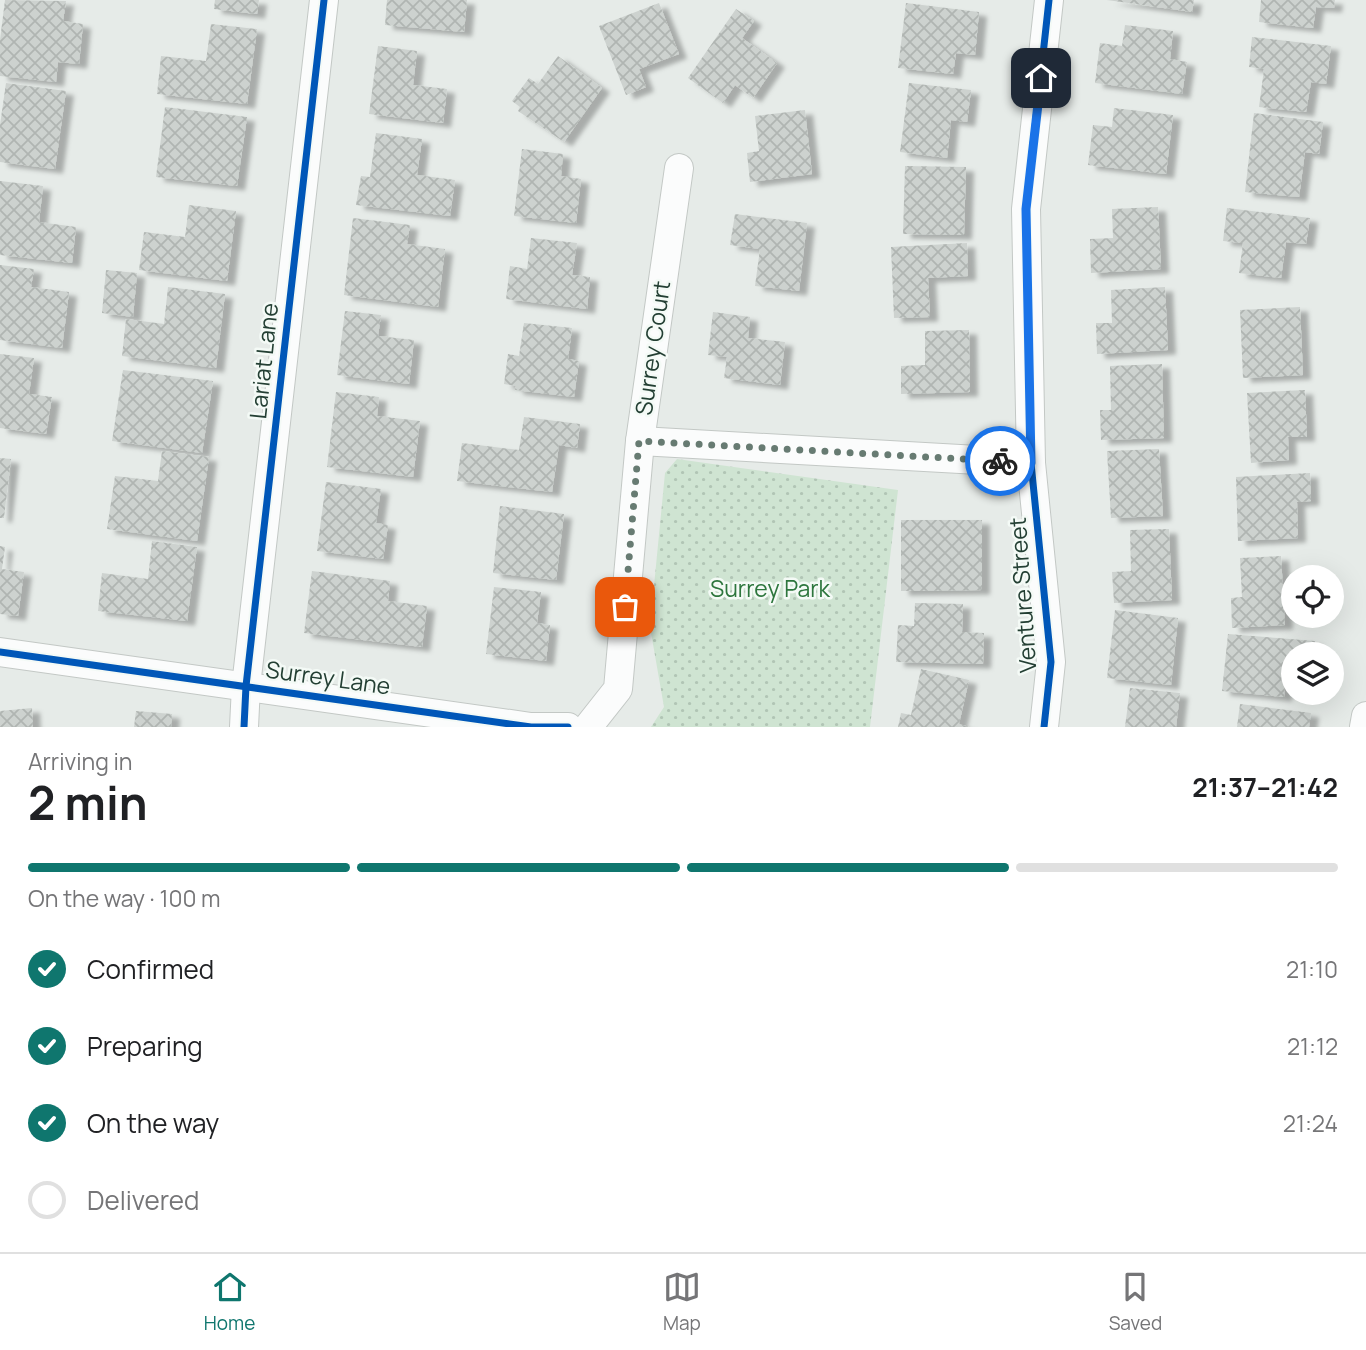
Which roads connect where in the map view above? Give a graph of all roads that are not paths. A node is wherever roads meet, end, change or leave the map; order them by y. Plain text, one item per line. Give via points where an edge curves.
1 (324, 0) edge
2 (1049, 0) edge
3 (680, 168) dead end
4 (639, 441) junction
5 (1031, 463) junction
6 (0, 652) edge
7 (246, 686) junction
8 (1366, 716) edge
9 (244, 727) edge
10 (568, 727) edge
11 (588, 727) edge
12 (1044, 727) edge
13 (1364, 727) edge

1 - 7 street, Lariat Lane
2 - 5 street, Venture Street via 1026,209
3 - 4 street, Surrey Court
4 - 5 street
4 - 11 street, Surrey Court via 618,689
5 - 12 street, Venture Street via 1051,662
6 - 7 street, Surrey Lane
7 - 9 street, Lariat Lane
7 - 10 street, Surrey Lane via 531,727
8 - 13 street

